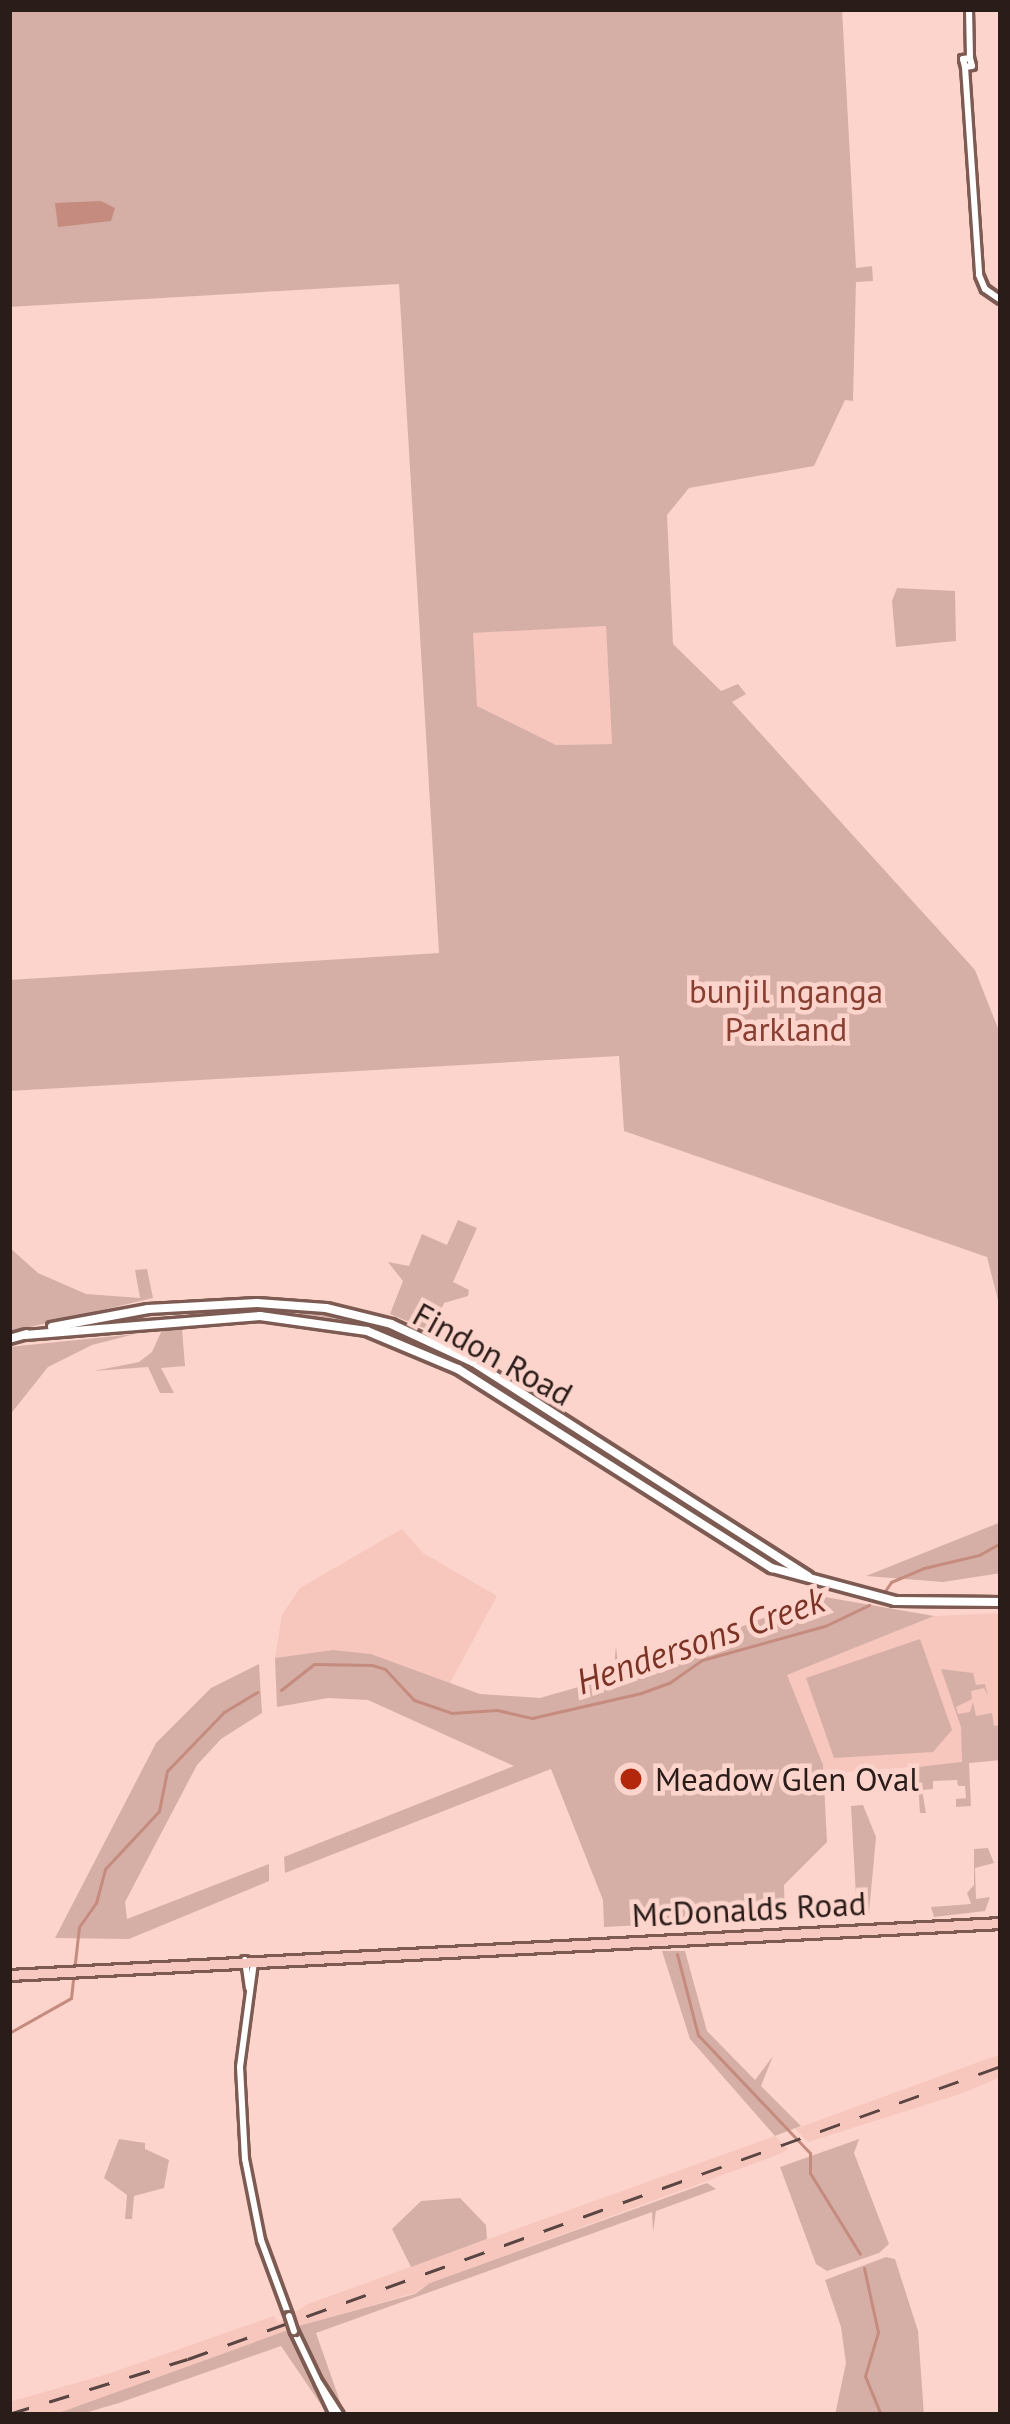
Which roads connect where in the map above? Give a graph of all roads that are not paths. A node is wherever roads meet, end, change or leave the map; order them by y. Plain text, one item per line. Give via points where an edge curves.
1 (969, 9) edge
2 (1001, 300) edge
3 (270, 1303) junction
4 (150, 1309) junction
5 (270, 1316) junction
6 (152, 1323) junction
7 (25, 1335) junction
8 (9, 1339) edge
9 (519, 1391) junction
10 (512, 1403) junction
11 (692, 1510) junction
12 (776, 1556) junction
13 (772, 1568) junction
14 (826, 1585) junction
15 (1001, 1602) edge
16 (1001, 1925) edge
17 (250, 1962) junction
18 (9, 1975) edge
19 (337, 2415) edge

1 - 2 street via 980,278
3 - 4 main road, Findon Road
3 - 5 main road
3 - 9 main road, Findon Road via 391,1324
4 - 6 main road
4 - 7 main road, Findon Road
5 - 6 main road, Findon Road
5 - 10 main road, Findon Road via 400,1342
6 - 7 main road, Findon Road
7 - 8 main road, Findon Road
9 - 10 main road
9 - 11 main road, Findon Road
10 - 11 main road, Findon Road
11 - 12 main road, Findon Road
11 - 13 main road, Findon Road
12 - 13 main road
12 - 14 main road, Findon Road
13 - 14 main road, Findon Road
14 - 15 main road, Findon Road via 907,1602
16 - 17 main road, McDonalds Road
17 - 18 main road, McDonalds Road
17 - 19 street, bridge via 240,2067 245,2162 261,2240 304,2359

